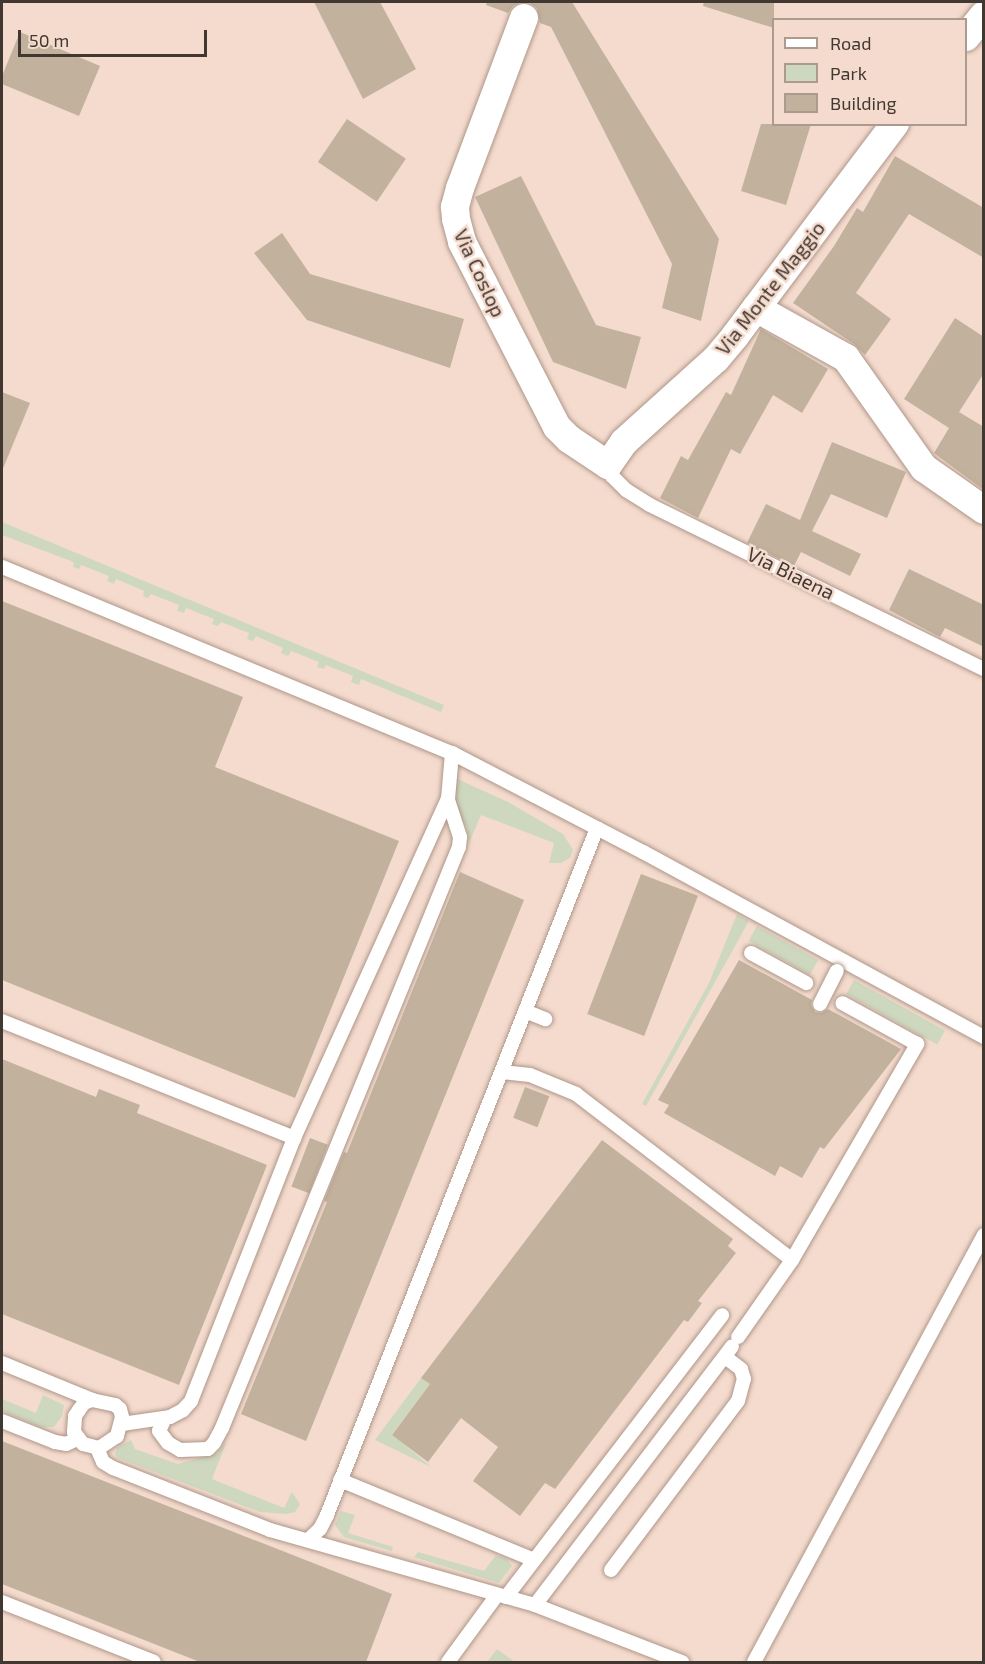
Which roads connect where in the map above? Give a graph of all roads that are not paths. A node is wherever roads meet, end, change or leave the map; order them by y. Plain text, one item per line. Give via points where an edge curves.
1 (984, 15) edge
2 (524, 18) dead end
3 (967, 36) edge
4 (893, 126) edge
5 (756, 308) junction
6 (608, 465) junction
7 (984, 510) edge
8 (2, 567) edge
9 (984, 669) edge
10 (452, 753) junction
11 (448, 800) junction
12 (597, 828) junction
13 (751, 953) dead end
14 (840, 966) junction
15 (806, 983) dead end
16 (842, 1003) dead end
17 (820, 1004) dead end
18 (525, 1011) junction
19 (545, 1019) dead end
20 (2, 1021) edge
21 (984, 1037) edge
22 (502, 1072) junction
23 (294, 1138) junction
24 (984, 1235) edge
25 (792, 1260) junction
26 (722, 1314) dead end
27 (732, 1347) junction
28 (2, 1363) edge
29 (92, 1400) junction
30 (165, 1418) junction
31 (2, 1421) edge
32 (122, 1424) junction
33 (77, 1439) junction
34 (97, 1448) junction
35 (339, 1480) junction
36 (308, 1540) junction
37 (534, 1560) junction
38 (611, 1570) dead end
39 (501, 1596) junction
40 (2, 1602) edge
41 (535, 1605) junction
42 (154, 1662) edge
43 (448, 1662) edge
44 (682, 1662) edge
45 (754, 1662) edge

1 - 3 street
2 - 6 street, Via Coslop via 460,188 456,219 462,242 557,427
4 - 5 street, Via Monte Maggio
5 - 6 street, Via Monte Maggio via 716,359 624,442
5 - 7 street via 846,358 924,468
6 - 9 lane, Via Biaena via 612,476 626,490 650,505
8 - 10 lane
10 - 11 lane
10 - 12 lane
11 - 23 lane
11 - 30 lane via 458,827 459,847 222,1428 208,1449 180,1450 159,1431
12 - 14 lane
12 - 18 lane
13 - 15 lane
14 - 17 lane, bridge
14 - 21 lane
16 - 25 lane via 917,1044
18 - 19 lane
18 - 22 lane
20 - 23 lane
22 - 25 lane via 530,1075 576,1094
22 - 35 lane
23 - 30 lane via 197,1387 183,1410
24 - 45 lane
25 - 27 lane
26 - 37 lane
27 - 38 lane via 744,1379 738,1401
27 - 41 lane
28 - 29 lane
29 - 32 lane via 120,1409
29 - 33 lane via 84,1403 75,1416
30 - 32 lane
31 - 33 lane via 55,1442 66,1444
32 - 34 lane via 112,1442
33 - 34 lane
34 - 36 lane via 103,1462 113,1468 270,1530
35 - 36 lane via 320,1529
35 - 37 lane
36 - 39 lane
37 - 39 lane
39 - 41 lane
39 - 43 lane
40 - 42 lane
41 - 44 lane

